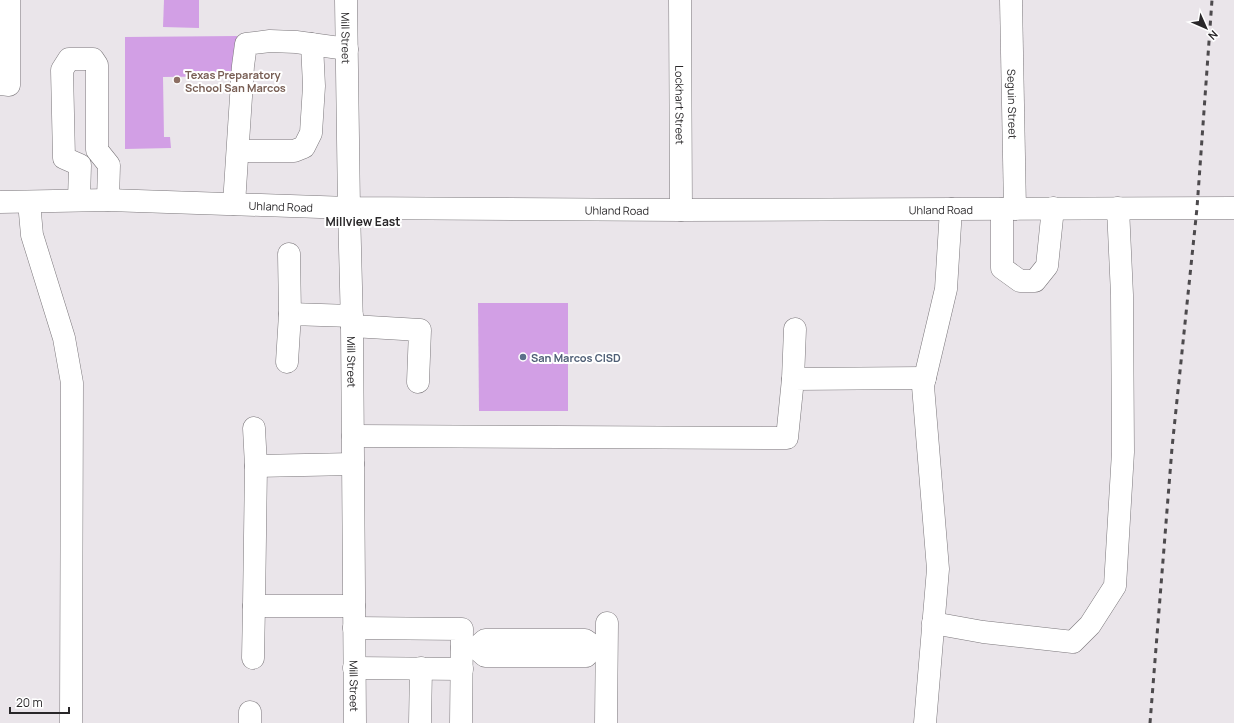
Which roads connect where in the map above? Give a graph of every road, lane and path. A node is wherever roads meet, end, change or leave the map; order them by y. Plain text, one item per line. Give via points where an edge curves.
1 (9, 0) edge
2 (346, 0) edge
3 (680, 0) edge
4 (1010, 0) edge
5 (312, 44) junction
6 (347, 49) junction
7 (0, 84) edge
8 (238, 151) junction
9 (79, 200) junction
10 (108, 200) junction
11 (0, 202) edge
12 (29, 202) junction
13 (234, 204) junction
14 (349, 208) junction
15 (1053, 208) junction
16 (1118, 208) junction
17 (1234, 208) edge
18 (951, 209) junction
19 (1008, 209) junction
20 (681, 210) junction
21 (289, 254) dead end
22 (290, 314) junction
23 (352, 321) junction
24 (795, 329) dead end
25 (287, 362) dead end
26 (925, 378) junction
27 (793, 379) junction
28 (418, 382) dead end
29 (254, 428) dead end
30 (353, 436) junction
31 (353, 464) junction
32 (256, 466) junction
33 (254, 606) junction
34 (354, 606) junction
35 (607, 623) dead end
36 (933, 623) junction
37 (354, 628) junction
38 (601, 647) junction
39 (466, 655) junction
40 (253, 658) dead end
41 (354, 668) junction
42 (421, 668) junction
43 (71, 723) edge
44 (355, 723) edge
45 (420, 723) edge
46 (461, 723) edge
47 (606, 723) edge
48 (925, 723) edge

1 - 7 street via 9,85
2 - 6 street, Mill Street
3 - 20 street, Lockhart Street
4 - 19 street, Seguin Street
5 - 6 street
5 - 8 street via 314,86 311,133 304,147 294,151
5 - 8 street via 270,41 246,44
6 - 14 street, Mill Street
8 - 13 street
9 - 10 street, Uhland Road
9 - 10 street via 80,165 64,158 62,70 69,59 93,59 97,65 97,150 109,165
9 - 12 street, Uhland Road
10 - 13 street, Uhland Road
11 - 12 street, Uhland Road
12 - 43 street via 32,234 64,338 72,383
13 - 14 street, Uhland Road
14 - 20 street, Uhland Road
14 - 23 street, Mill Street
15 - 16 street, Uhland Road
15 - 19 street, Uhland Road
15 - 19 street, Seguin Street via 1047,266 1035,281 1020,282 1002,268
16 - 17 street, Uhland Road
16 - 36 street via 1122,296 1123,452 1115,586 1090,625 1073,642 983,632
18 - 19 street, Uhland Road
18 - 20 street, Uhland Road
18 - 26 street via 946,288
21 - 22 street
22 - 23 street
22 - 25 street
23 - 28 street via 420,330
23 - 30 street, Mill Street
24 - 27 street
26 - 27 street
26 - 36 street via 923,386 938,569
27 - 30 street via 787,438
29 - 32 street
30 - 31 street, Mill Street
31 - 32 street
31 - 34 street, Mill Street
32 - 33 street
33 - 34 street
33 - 40 street
34 - 37 street, Mill Street
35 - 38 street
36 - 48 street
37 - 39 street via 462,629
37 - 41 street, Mill Street
38 - 39 street via 586,656
38 - 47 street
39 - 42 street
39 - 46 street
41 - 42 street
41 - 44 street, Mill Street
42 - 45 street

